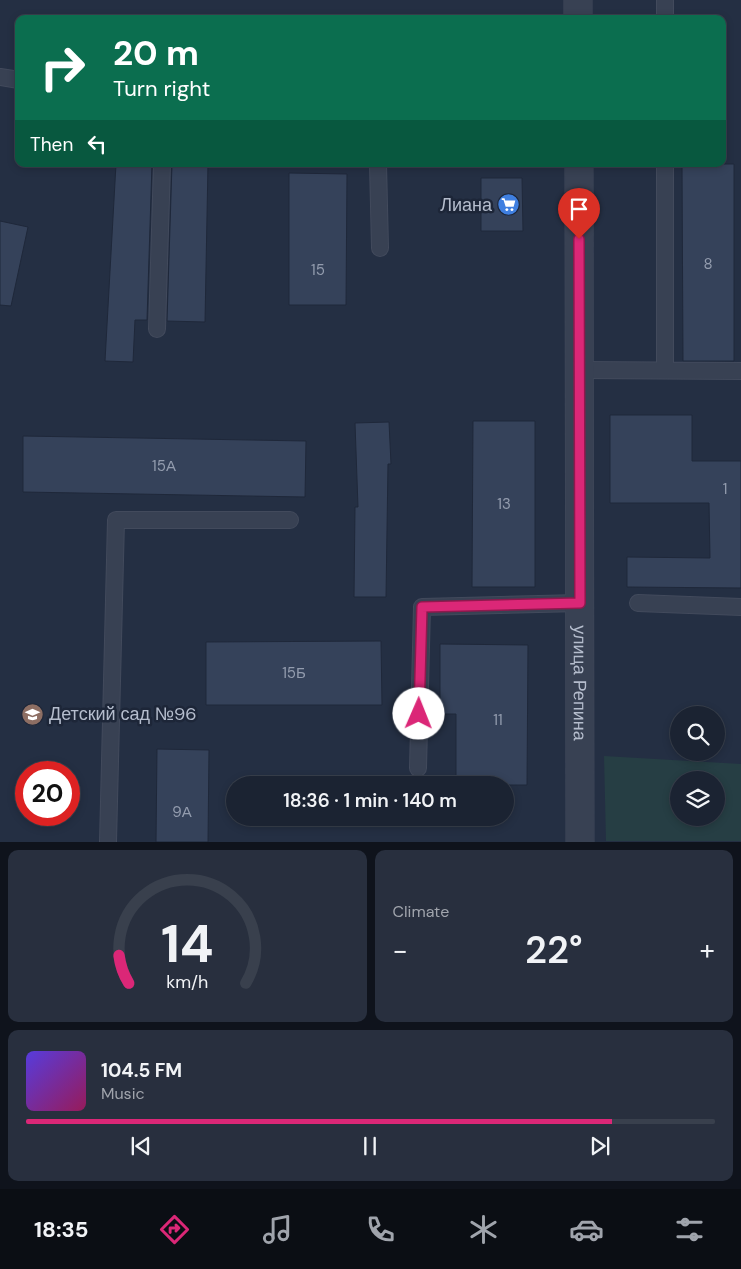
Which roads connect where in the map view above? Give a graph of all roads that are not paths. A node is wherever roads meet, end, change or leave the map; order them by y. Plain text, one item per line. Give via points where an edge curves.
1 (578, 0) edge
2 (665, 0) edge
3 (578, 15) edge
4 (665, 15) edge
5 (0, 76) edge
6 (15, 79) edge
7 (162, 167) edge
8 (378, 167) edge
9 (579, 167) edge
10 (665, 167) edge
11 (380, 248) dead end
12 (157, 329) dead end
13 (579, 370) junction
14 (665, 370) junction
15 (741, 371) edge
16 (290, 520) dead end
17 (580, 603) junction
18 (638, 603) dead end
19 (741, 607) edge
20 (418, 768) dead end
21 (108, 842) edge
22 (580, 842) edge

1 - 3 street
2 - 4 lane
5 - 6 lane
7 - 12 lane
8 - 11 lane
9 - 13 street, улица Репина
10 - 14 lane
13 - 14 lane
13 - 17 street, улица Репина
14 - 15 lane
16 - 21 lane via 116,520
17 - 20 lane via 422,607
17 - 22 street, улица Репина
18 - 19 lane

